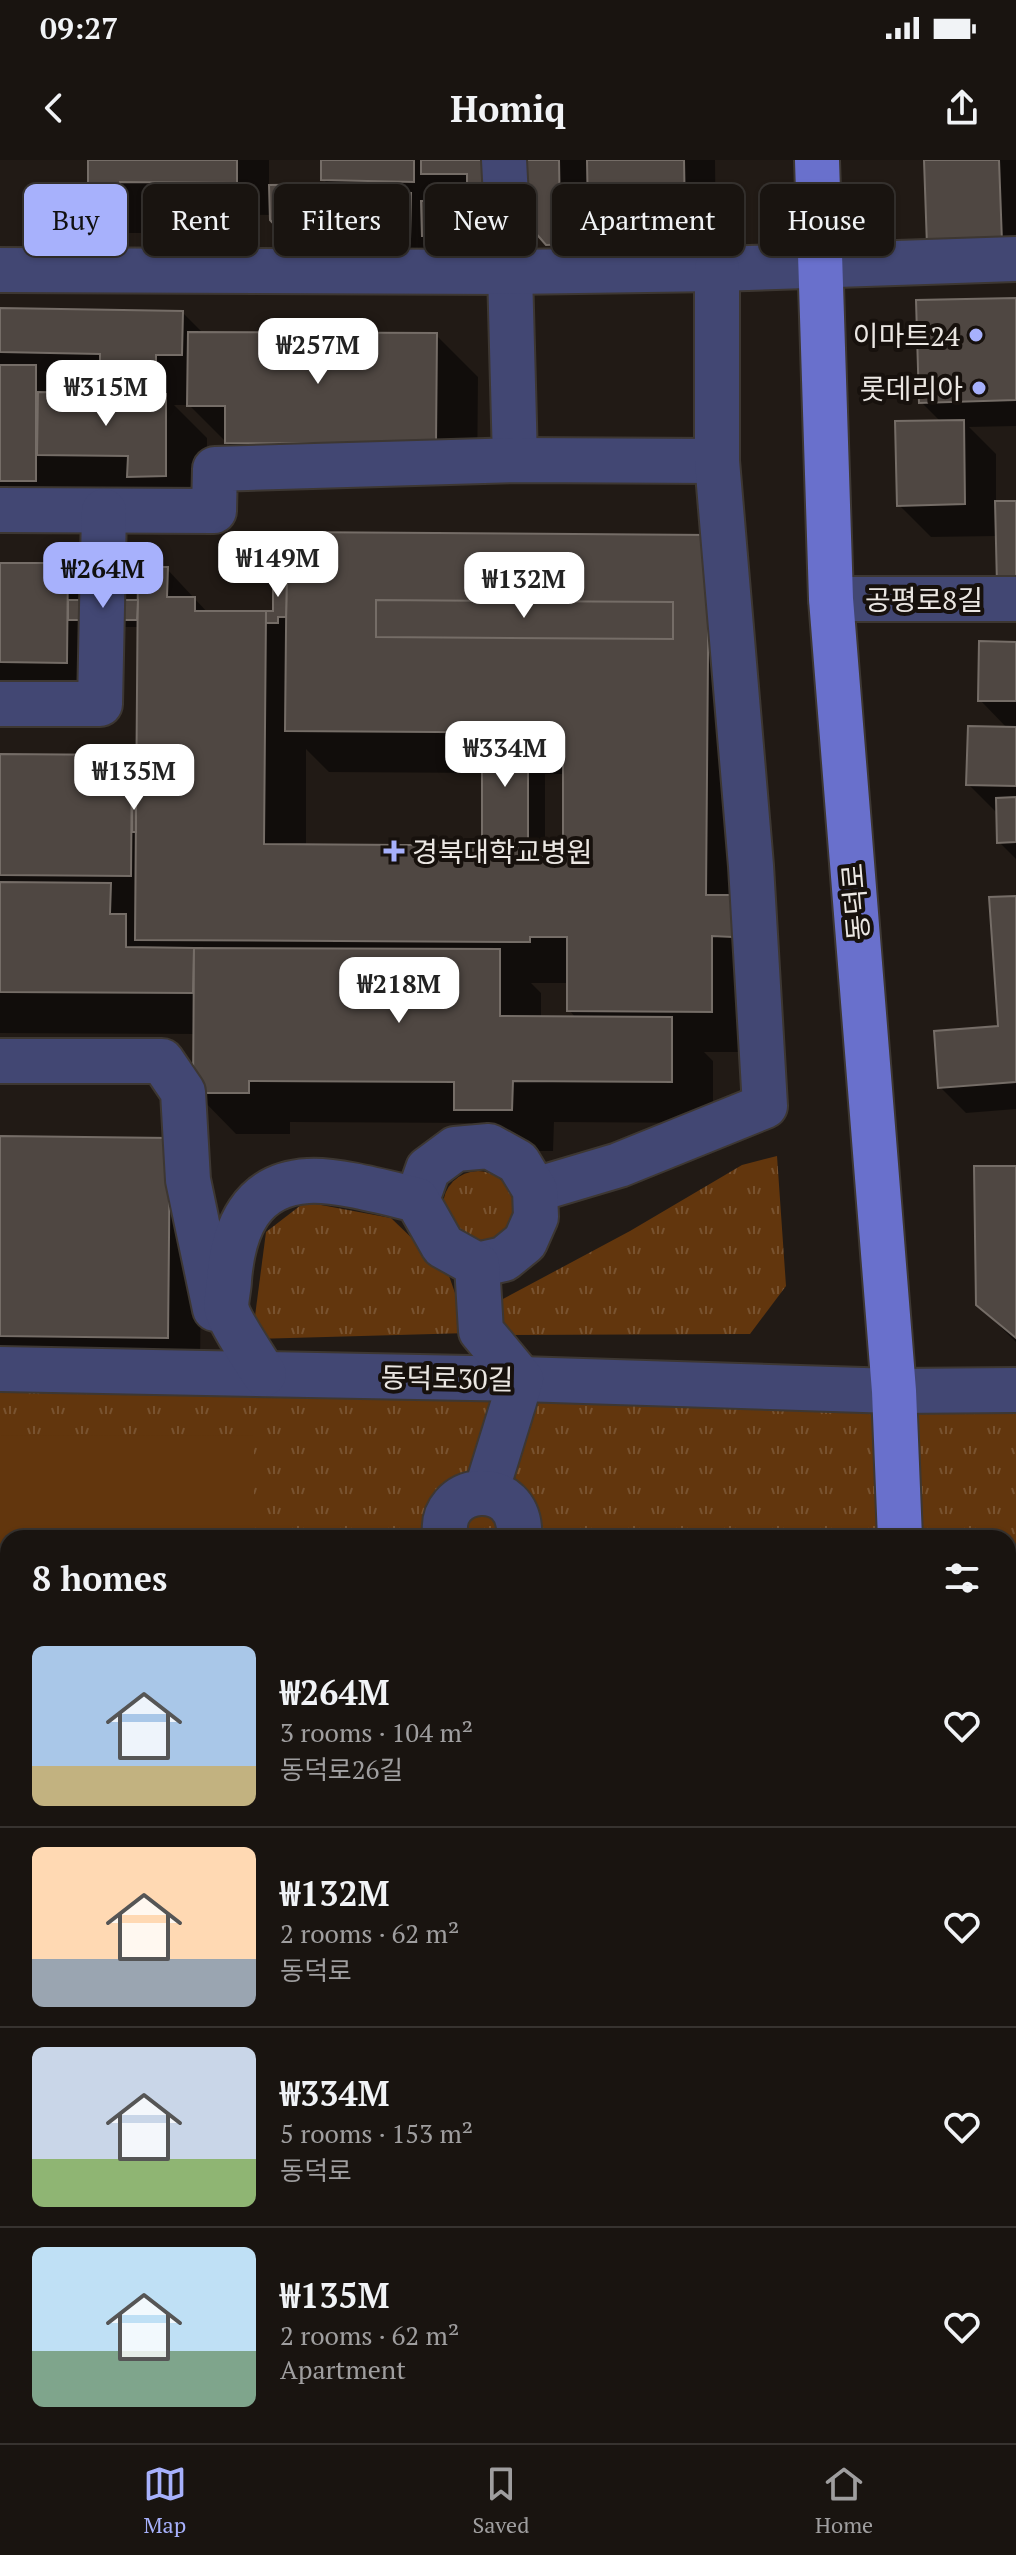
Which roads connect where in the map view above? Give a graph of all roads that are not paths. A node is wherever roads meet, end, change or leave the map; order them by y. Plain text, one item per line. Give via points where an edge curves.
1 (504, 160) edge
2 (817, 160) edge
3 (1016, 259) edge
4 (820, 266) junction
5 (717, 269) junction
6 (0, 270) edge
7 (510, 272) junction
8 (515, 460) junction
9 (717, 461) junction
10 (0, 510) edge
11 (104, 511) junction
12 (831, 599) junction
13 (1016, 599) edge
14 (0, 704) edge
15 (0, 1061) edge
16 (535, 1190) junction
17 (417, 1200) junction
18 (477, 1265) junction
19 (0, 1369) edge
20 (246, 1374) junction
21 (521, 1379) junction
22 (1016, 1390) edge
23 (894, 1391) junction
24 (486, 1492) junction
25 (446, 1530) edge
26 (520, 1530) edge
27 (900, 1530) edge

1 - 7 street
2 - 4 main road, 동덕로
3 - 4 street
4 - 5 street
4 - 12 main road, 동덕로
5 - 7 street
5 - 9 street
6 - 7 street
7 - 8 street
8 - 9 street
8 - 11 street via 215,469 214,511
9 - 16 street via 765,1106 619,1165
10 - 11 street
11 - 14 street via 100,704
12 - 13 street, 공평로8길
12 - 23 main road, 동덕로
15 - 20 street via 162,1061 183,1092 188,1180
16 - 17 street via 518,1162 489,1146 455,1149 428,1169
16 - 18 street via 536,1217 525,1242 504,1259
17 - 18 street via 443,1246
17 - 20 street via 309,1180 261,1196 240,1225 230,1269 227,1310
18 - 21 street via 481,1331
19 - 20 street, 동덕로30길
20 - 21 street, 동덕로30길
21 - 23 street, 동덕로30길
21 - 24 street
22 - 23 street, 동덕로30길
23 - 27 main road, 동덕로
24 - 25 street via 460,1499 451,1508
24 - 26 street via 508,1502

